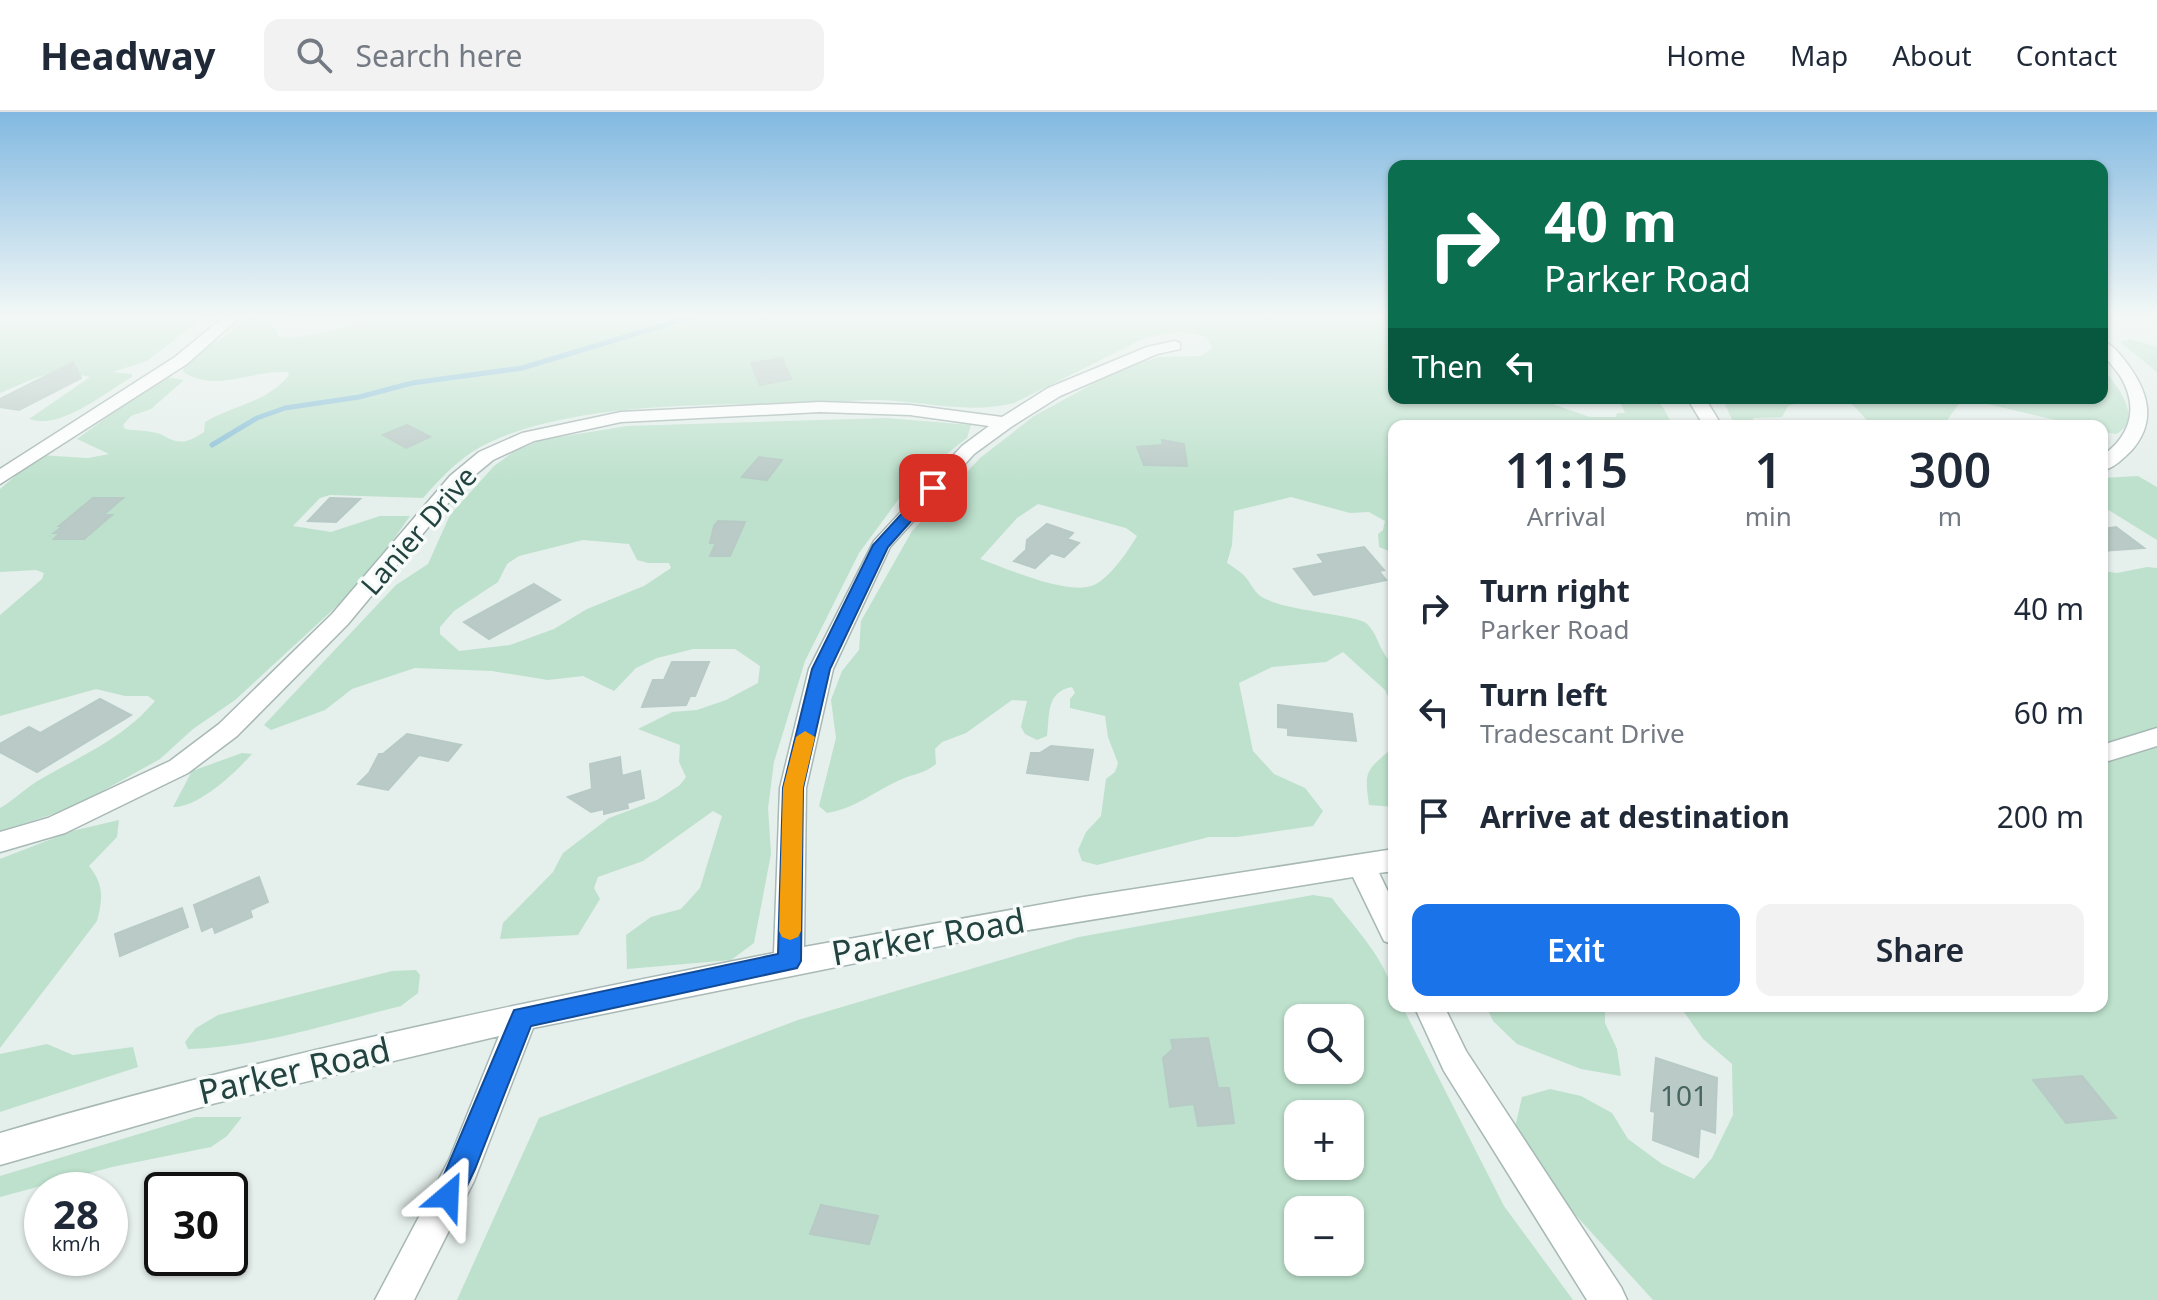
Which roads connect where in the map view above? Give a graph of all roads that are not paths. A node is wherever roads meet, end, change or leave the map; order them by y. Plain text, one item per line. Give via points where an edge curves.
1 (161, 371) edge
2 (1102, 371) edge
3 (2126, 371) edge
4 (1005, 423) junction
5 (2108, 462) edge
6 (0, 478) edge
7 (2157, 737) edge
8 (2108, 752) edge
9 (0, 842) edge
10 (1388, 861) edge
11 (1361, 865) junction
12 (1388, 921) edge
13 (789, 961) junction
14 (1432, 1012) edge
15 (522, 1017) junction
16 (0, 1149) edge
17 (394, 1300) edge
18 (1608, 1300) edge

1 - 6 street
2 - 4 street via 1054,392
3 - 5 street via 2141,388 2151,417 2142,441
4 - 9 street, Lanier Drive via 910,410 820,407 621,417 553,430 504,447 457,480 340,619 228,730 179,767 56,826
4 - 13 street via 968,450 881,545 821,669 793,788
7 - 8 street
10 - 11 street, Parker Road
11 - 12 street
11 - 13 street, Parker Road
13 - 15 street, Parker Road
14 - 18 street via 1455,1061
15 - 16 street, Parker Road via 223,1085
15 - 17 street via 462,1169

